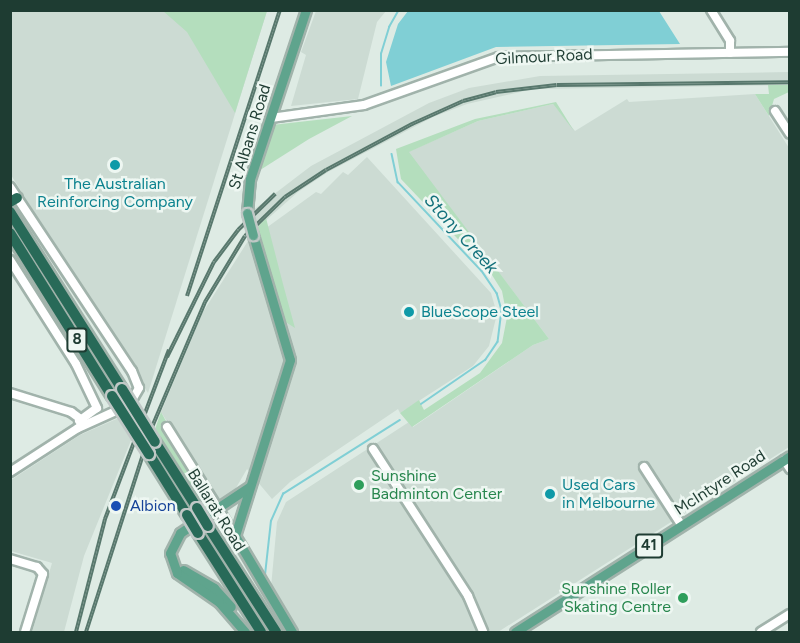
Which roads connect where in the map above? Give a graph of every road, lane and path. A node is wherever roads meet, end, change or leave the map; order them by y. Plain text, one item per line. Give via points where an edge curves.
1 (306, 10) edge
2 (711, 10) edge
3 (789, 52) edge
4 (730, 53) junction
5 (775, 111) dead end
6 (271, 118) junction
7 (789, 134) edge
8 (10, 187) edge
9 (14, 200) edge
10 (10, 212) edge
11 (10, 233) edge
12 (10, 260) edge
13 (10, 393) edge
14 (99, 414) junction
15 (78, 424) junction
16 (167, 428) dead end
17 (262, 443) junction
18 (373, 449) dead end
19 (787, 458) edge
20 (644, 466) dead end
21 (789, 469) edge
22 (10, 472) edge
23 (250, 485) junction
24 (233, 498) junction
25 (218, 508) junction
26 (682, 526) junction
27 (235, 536) junction
28 (10, 559) edge
29 (789, 614) edge
30 (482, 632) edge
31 (25, 633) edge
32 (245, 633) edge
33 (261, 633) edge
34 (276, 633) edge
35 (292, 633) edge
36 (515, 633) edge
37 (761, 633) edge

1 - 6 main road, St Albans Road
2 - 4 street via 729,38
3 - 4 street, Gilmour Road
4 - 6 street, Gilmour Road via 499,57 364,105
5 - 7 street
6 - 17 main road, St Albans Road, bridge via 250,179 247,213 290,356
8 - 9 street
9 - 14 street via 137,378 139,388 133,402
10 - 34 highway, Ballarat Road / 8, bridge
11 - 33 highway, Ballarat Road / 8, bridge
12 - 14 street via 76,364
13 - 15 street via 63,410
14 - 15 street
15 - 22 street
16 - 25 street
17 - 23 main road, St Albans Road
17 - 24 main road, St Albans Road via 244,484
18 - 30 street via 468,597
19 - 21 street
19 - 26 main road, McIntyre Road / 41
20 - 26 street
23 - 24 main road, St Albans Road
23 - 27 main road, St Albans Road
24 - 25 main road, St Albans Road
25 - 27 street
25 - 32 main road, St Albans Road via 180,533 170,557 176,572 219,599
26 - 36 main road, McIntyre Road / 41
27 - 35 main road
28 - 31 street via 42,571
29 - 37 street

